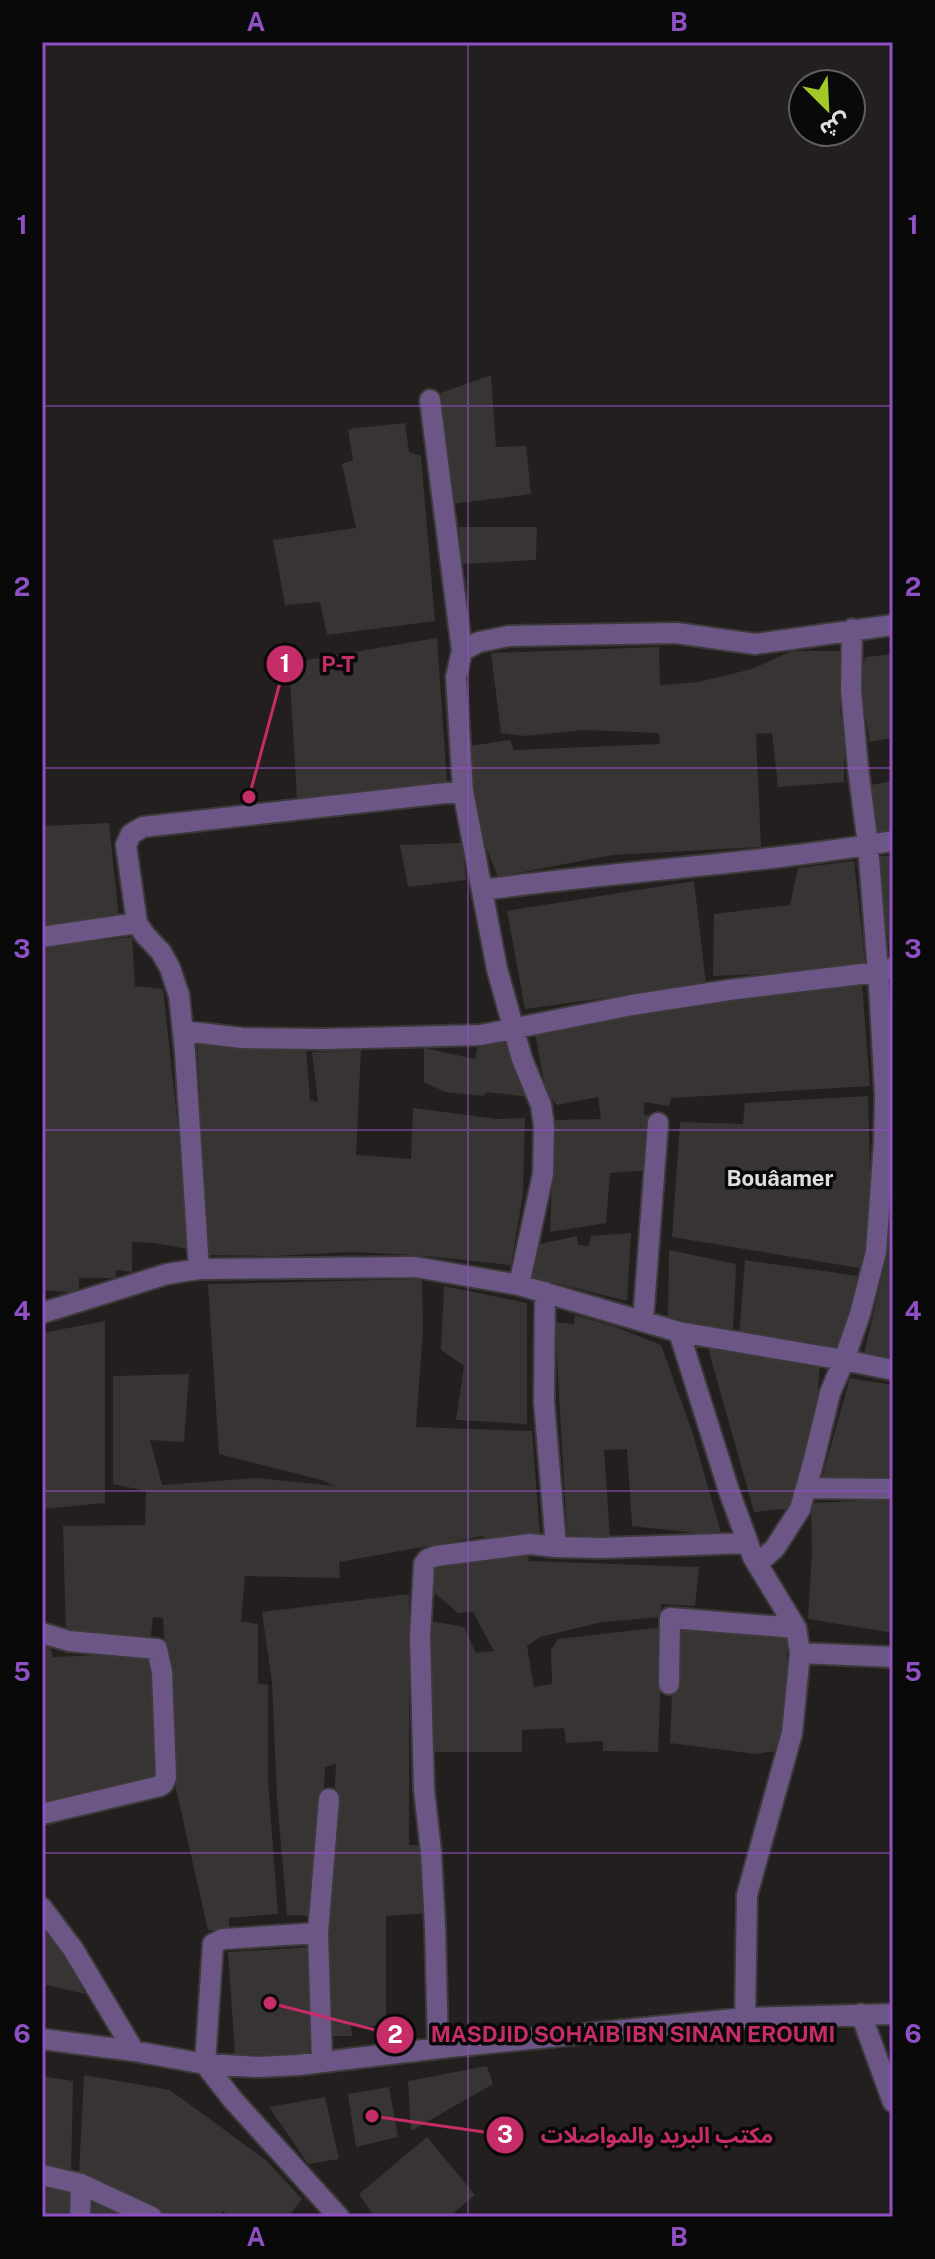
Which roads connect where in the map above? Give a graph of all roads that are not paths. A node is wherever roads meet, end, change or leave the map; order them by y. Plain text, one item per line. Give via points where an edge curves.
1 (430, 400) dead end
2 (893, 625) edge
3 (852, 629) junction
4 (462, 651) junction
5 (463, 791) junction
6 (893, 841) edge
7 (868, 845) junction
8 (482, 890) junction
9 (137, 923) junction
10 (42, 937) edge
11 (885, 970) edge
12 (515, 1028) junction
13 (183, 1031) junction
14 (889, 1107) edge
15 (658, 1123) dead end
16 (199, 1269) junction
17 (519, 1285) junction
18 (545, 1292) junction
19 (42, 1313) edge
20 (643, 1321) junction
21 (679, 1332) junction
22 (844, 1360) junction
23 (893, 1370) edge
24 (806, 1488) junction
25 (893, 1489) edge
26 (748, 1543) junction
27 (556, 1547) junction
28 (757, 1564) junction
29 (796, 1628) junction
30 (42, 1633) edge
31 (800, 1653) junction
32 (893, 1657) edge
33 (669, 1684) dead end
34 (329, 1799) dead end
35 (42, 1814) edge
36 (42, 1908) edge
37 (318, 1933) junction
38 (861, 2014) junction
39 (893, 2014) edge
40 (745, 2018) junction
41 (42, 2039) edge
42 (438, 2048) junction
43 (134, 2051) junction
44 (322, 2061) junction
45 (205, 2064) junction
46 (893, 2102) edge
47 (42, 2175) edge
48 (81, 2184) junction
49 (80, 2217) edge
50 (152, 2217) edge
51 (339, 2217) edge

1 - 4 street
2 - 3 street
3 - 4 street via 755,644 676,633 509,636
3 - 7 street via 851,690
4 - 5 street via 456,677
5 - 8 street
5 - 9 street via 143,827 126,845
6 - 7 street
7 - 8 street
7 - 11 street
8 - 12 street
9 - 10 street
9 - 13 street via 170,968
11 - 12 street via 632,1005
11 - 14 street
12 - 13 street via 481,1035 323,1039
12 - 17 street via 544,1126 543,1174
13 - 16 street
14 - 22 street via 876,1252
15 - 20 street
16 - 17 street via 415,1267
16 - 19 street
17 - 18 street
18 - 20 street
18 - 27 street via 544,1402
20 - 21 street
21 - 22 street
21 - 26 street
22 - 23 street
22 - 24 street via 830,1393
24 - 25 street
24 - 28 street via 789,1529
26 - 27 street
26 - 28 street
27 - 42 street via 509,1545 436,1556 424,1564 424,1789
28 - 29 street
29 - 31 street
29 - 33 street via 670,1618
30 - 35 street via 69,1641 157,1649 166,1777 160,1786
31 - 32 street
31 - 40 street via 792,1733 747,1895
34 - 37 street
36 - 43 street
37 - 44 street
37 - 45 street via 213,1944
38 - 39 street
38 - 40 street
38 - 46 street
40 - 42 street
41 - 43 street
42 - 44 street
43 - 45 street
44 - 45 street via 258,2067
45 - 51 street
47 - 48 street
48 - 49 street
48 - 50 street

